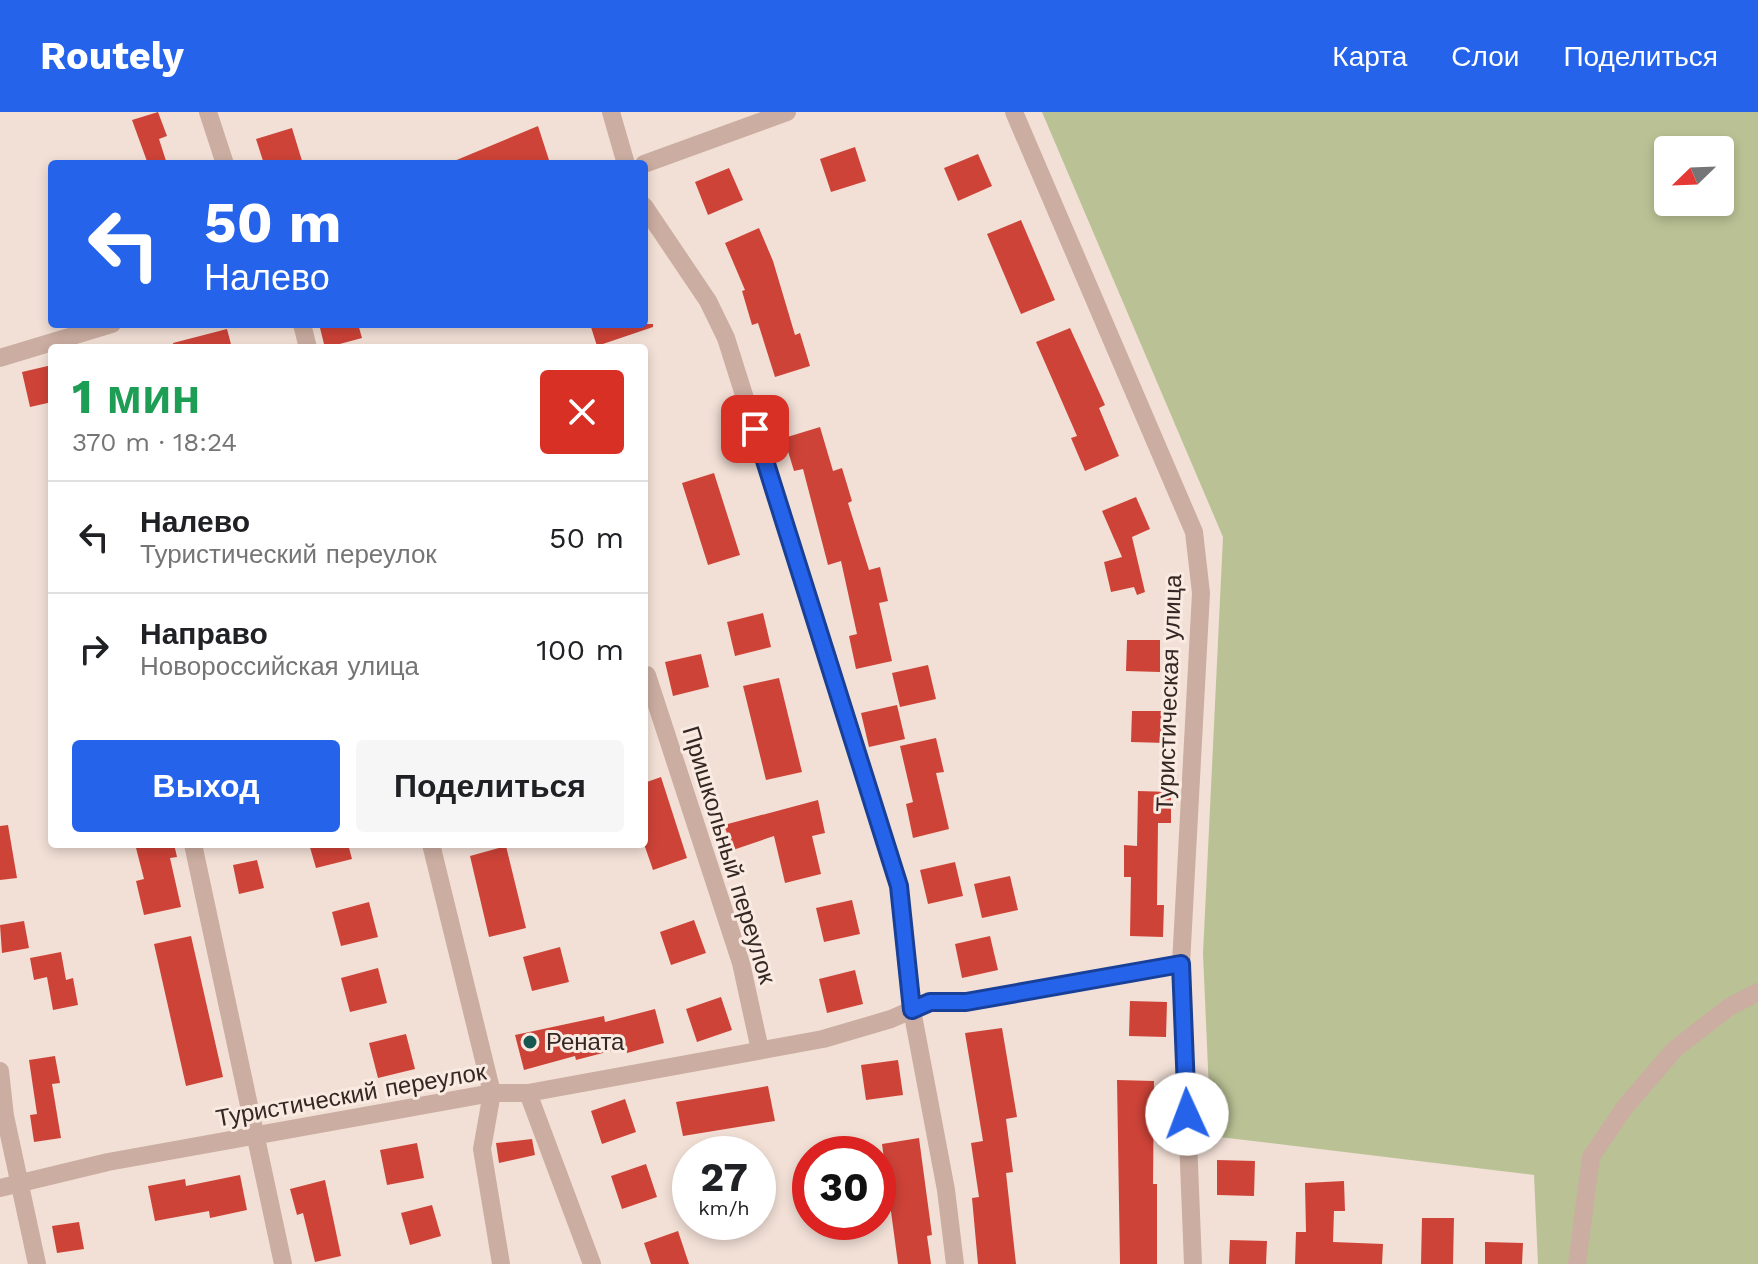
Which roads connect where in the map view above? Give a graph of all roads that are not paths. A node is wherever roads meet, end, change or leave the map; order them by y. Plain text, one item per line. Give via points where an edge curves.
1 (208, 112) edge
2 (611, 112) edge
3 (787, 112) edge
4 (1014, 112) edge
5 (224, 160) edge
6 (625, 160) edge
7 (648, 163) edge
8 (648, 212) edge
9 (105, 328) edge
10 (85, 340) edge
11 (48, 348) edge
12 (0, 358) edge
13 (648, 678) edge
14 (194, 848) edge
15 (432, 848) edge
16 (1181, 964) junction
17 (1758, 992) edge
18 (912, 1010) junction
19 (760, 1050) junction
20 (0, 1071) edge
21 (492, 1093) junction
22 (528, 1093) junction
23 (256, 1136) junction
24 (22, 1184) junction
25 (0, 1188) edge
26 (37, 1264) edge
27 (283, 1264) edge
28 (501, 1264) edge
29 (592, 1264) edge
30 (955, 1264) edge
31 (1193, 1264) edge
32 (1577, 1264) edge

1 - 5 street
2 - 6 street
3 - 7 street
4 - 16 street, Туристическая улица via 1194,532 1201,593
8 - 18 street via 708,301 726,338 899,886
9 - 10 street
11 - 12 street
13 - 19 street, Пришкольный переулок via 741,963
14 - 23 street
15 - 21 street
16 - 18 street, Туристический переулок via 966,1002 930,1002
16 - 31 street, Туристическая улица
17 - 32 street via 1729,1007 1675,1049 1591,1157
18 - 19 street, Туристический переулок via 823,1039
18 - 30 street
19 - 22 street, Туристический переулок
20 - 24 street
21 - 22 street, Туристический переулок
21 - 23 street, Туристический переулок
21 - 28 street via 482,1149
22 - 29 street
23 - 24 street, Туристический переулок via 108,1162
23 - 27 street
24 - 25 street, Туристический переулок
24 - 26 street

